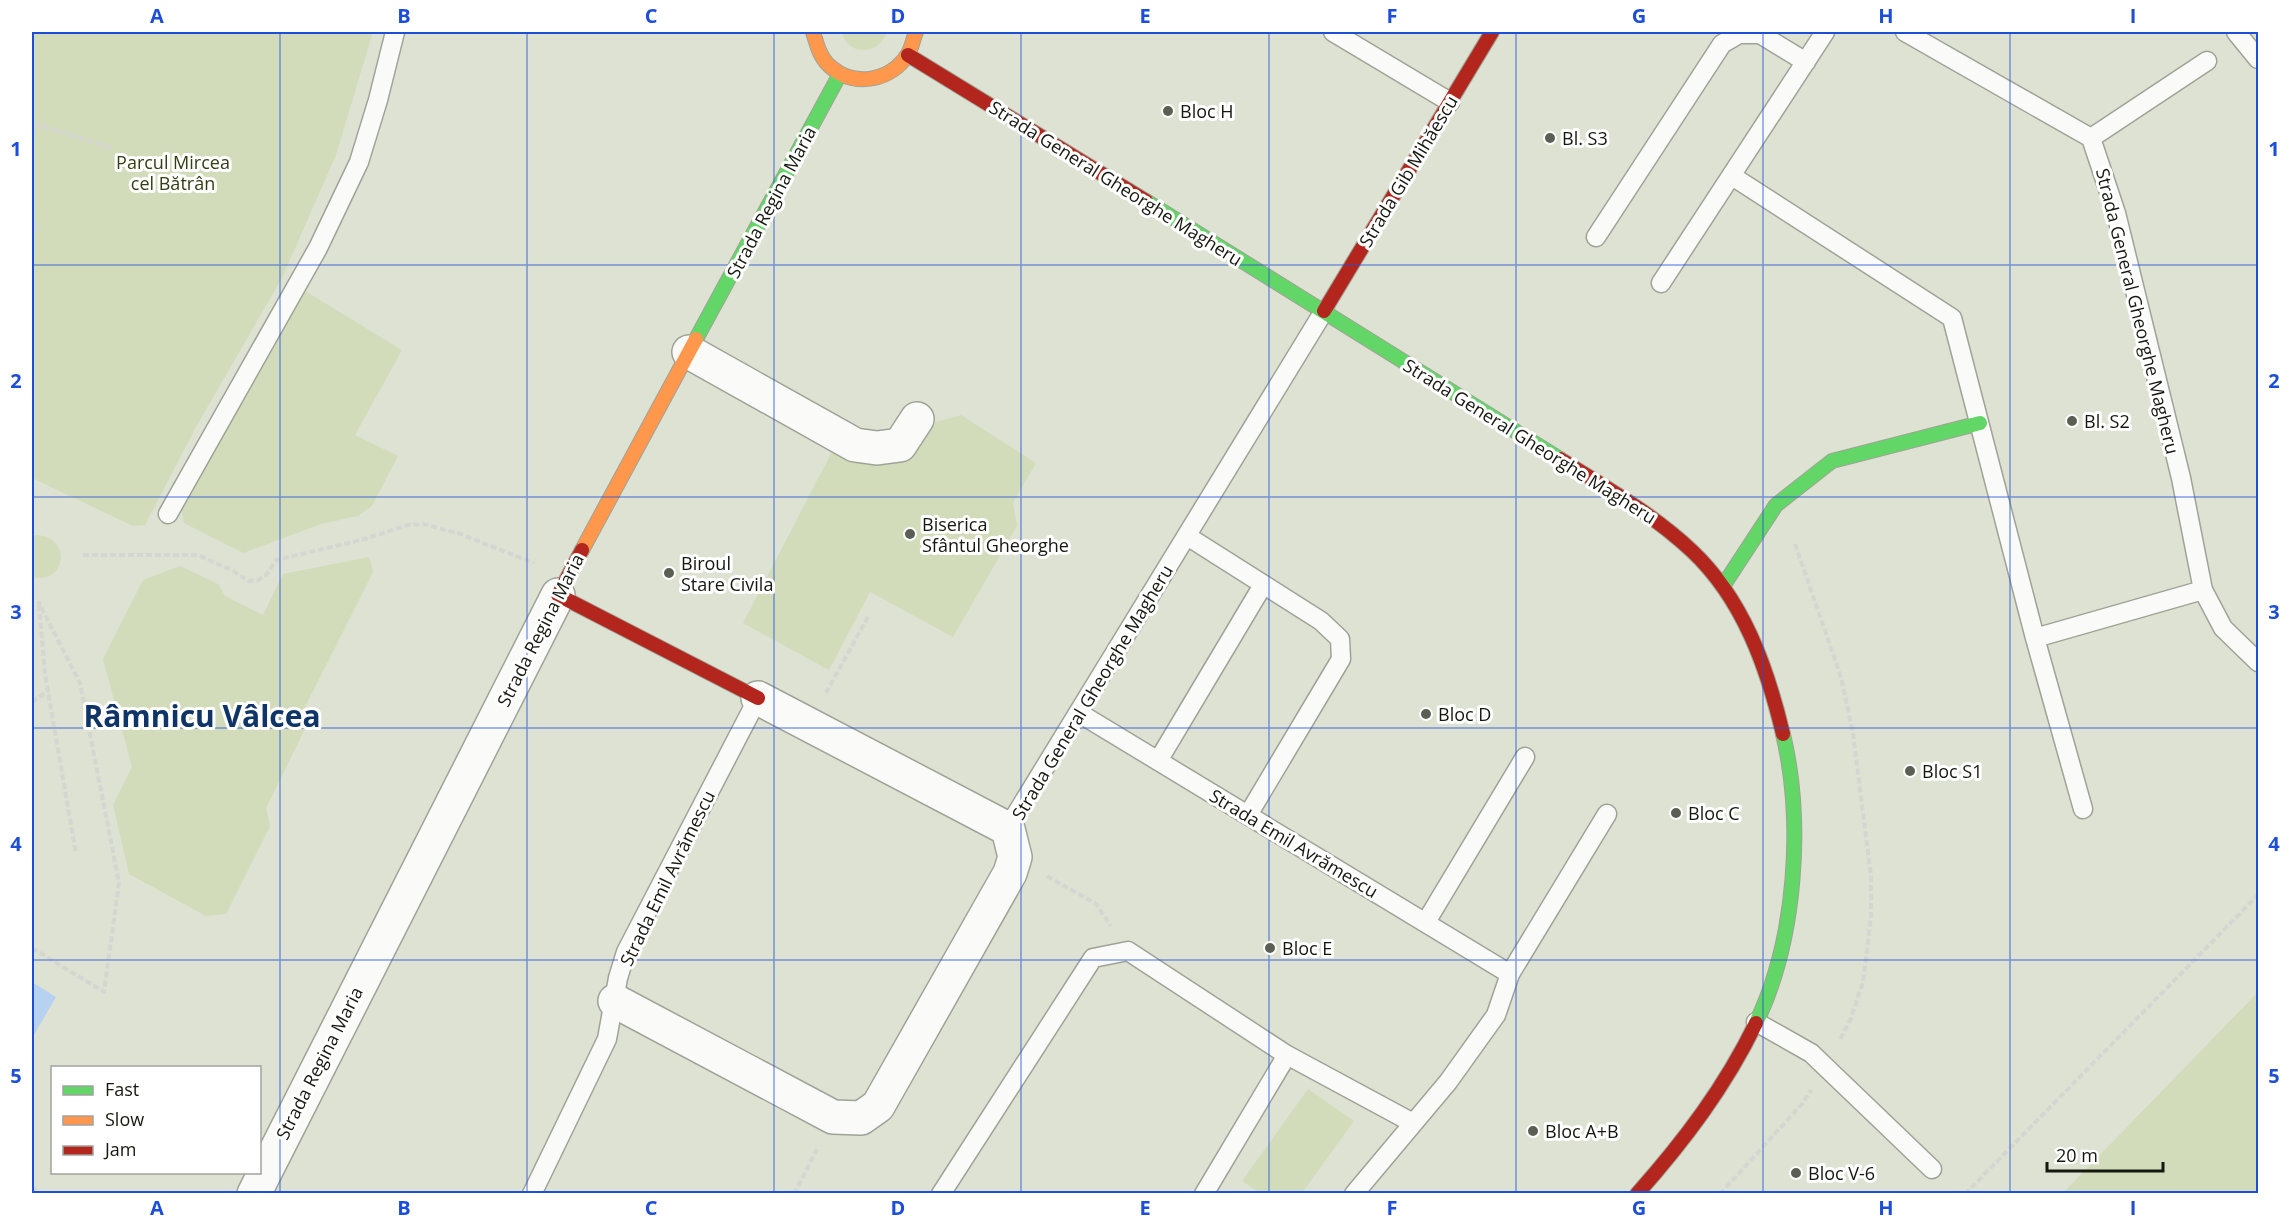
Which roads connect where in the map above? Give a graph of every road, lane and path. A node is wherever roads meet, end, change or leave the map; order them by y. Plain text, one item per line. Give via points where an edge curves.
1 (395, 32) edge
2 (813, 32) edge
3 (916, 32) edge
4 (1333, 32) edge
5 (1492, 32) edge
6 (1826, 32) edge
7 (1905, 32) edge
8 (2235, 32) edge
9 (908, 55) junction
10 (2259, 59) edge
11 (2208, 61) dead end
12 (1806, 62) junction
13 (840, 74) junction
14 (1449, 102) junction
15 (32, 136) edge
16 (2091, 138) junction
17 (111, 148) dead end
18 (1732, 176) junction
19 (32, 222) edge
20 (32, 236) edge
21 (1596, 237) dead end
22 (1661, 284) dead end
23 (1324, 311) junction
24 (689, 352) junction
25 (917, 419) dead end
26 (1980, 423) junction
27 (168, 514) dead end
28 (1187, 536) junction
29 (365, 539) dead end
30 (83, 555) dead end
31 (1263, 585) junction
32 (1723, 586) junction
33 (2203, 590) junction
34 (558, 595) junction
35 (2035, 638) junction
36 (2259, 662) edge
37 (48, 692) junction
38 (758, 698) junction
39 (32, 702) edge
40 (1079, 713) junction
41 (1525, 757) dead end
42 (1158, 761) junction
43 (2083, 809) dead end
44 (1607, 814) dead end
45 (1248, 815) junction
46 (1006, 845) junction
47 (76, 854) dead end
48 (2259, 895) edge
49 (1096, 904) dead end
50 (1426, 922) junction
51 (32, 948) edge
52 (1510, 974) junction
53 (615, 1000) junction
54 (1756, 1022) junction
55 (1287, 1055) junction
56 (833, 1117) junction
57 (1413, 1123) junction
58 (1932, 1169) dead end
59 (32, 1187) edge
60 (42, 1194) edge
61 (254, 1194) edge
62 (532, 1194) edge
63 (794, 1194) edge
64 (941, 1194) edge
65 (1204, 1194) edge
66 (1354, 1194) edge
67 (1637, 1194) edge
68 (1965, 1194) edge

1 - 27 lane via 359,162 344,194 318,248
2 - 13 street via 818,50
3 - 9 street
4 - 14 lane
5 - 14 street, Strada Gib Mihăescu
6 - 12 lane
7 - 16 lane
8 - 10 lane
9 - 13 street via 903,64 884,77 854,79
9 - 23 street, Strada General Gheorghe Magheru
11 - 16 lane
12 - 18 lane
12 - 21 lane via 1760,33 1739,34 1722,44
13 - 24 street, Strada Regina Maria
14 - 23 street, Strada Gib Mihăescu
15 - 17 path via 39,125
16 - 33 lane, Strada General Gheorghe Magheru via 2116,213 2181,478
18 - 22 lane
18 - 26 lane via 1952,318
19 - 20 path via 38,225
23 - 28 lane, Strada General Gheorghe Magheru
23 - 32 street, Strada General Gheorghe Magheru via 1662,525 1695,553
24 - 25 street via 855,445 900,445
24 - 34 street, Strada Regina Maria
26 - 32 street via 1832,461 1776,505
26 - 35 lane
28 - 31 lane
28 - 40 lane, Strada General Gheorghe Magheru
29 - 30 path via 276,560 267,574 249,581 198,555
31 - 42 lane
31 - 45 lane via 1321,621 1340,639 1341,659
32 - 54 street, Strada General Gheorghe Magheru via 1746,625 1768,679 1785,743 1794,827 1790,906 1771,988
33 - 35 lane
33 - 36 lane, Strada General Gheorghe Magheru via 2223,628
34 - 38 street
34 - 61 street, Strada Regina Maria
35 - 43 lane
37 - 39 path
37 - 47 path
37 - 51 path via 38,601 80,683 119,883 104,992
38 - 46 street
38 - 53 lane, Strada Emil Avrămescu via 626,952
40 - 42 lane, Strada Emil Avrămescu
40 - 46 lane, Strada General Gheorghe Magheru
41 - 50 lane
42 - 45 lane, Strada Emil Avrămescu
44 - 52 lane
45 - 50 lane, Strada Emil Avrămescu
46 - 49 path
46 - 56 street, Strada General Gheorghe Magheru via 1010,873 878,1106 861,1118
48 - 68 path
50 - 52 lane, Strada Emil Avrămescu
52 - 57 lane via 1496,1015
53 - 56 street, Strada General Gheorghe Magheru
53 - 62 lane, Strada Emil Avrămescu via 608,1039
54 - 58 lane via 1810,1053
54 - 67 street, Strada General Gheorghe Magheru via 1713,1102
55 - 57 lane
55 - 64 lane via 1128,951 1093,958
55 - 65 lane
56 - 63 path
57 - 66 lane
59 - 60 path

